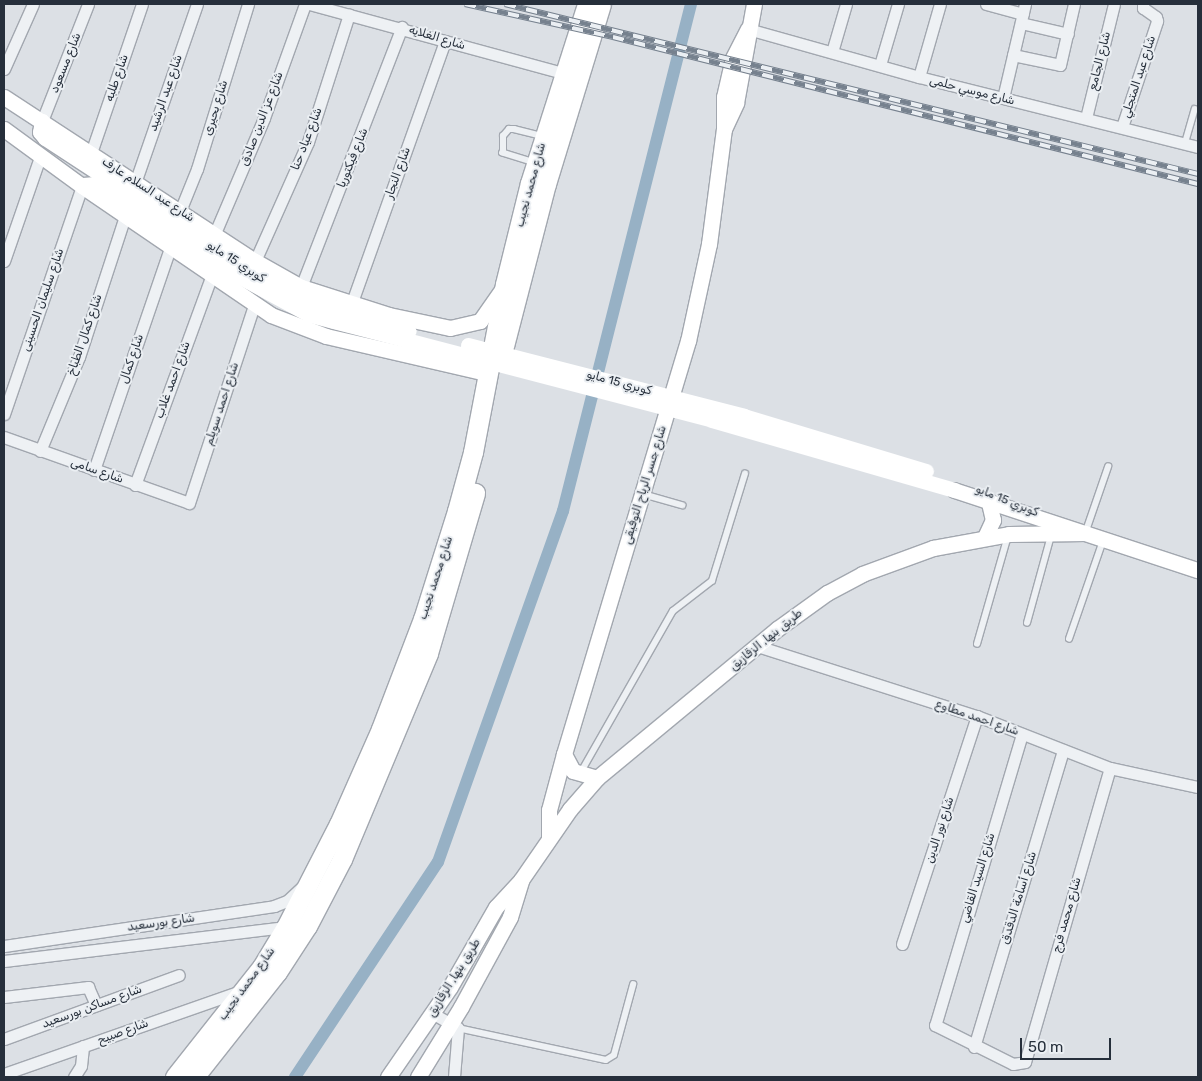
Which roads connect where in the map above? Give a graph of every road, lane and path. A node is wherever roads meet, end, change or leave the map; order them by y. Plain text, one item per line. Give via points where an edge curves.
1 (33, 4) edge
2 (88, 4) edge
3 (142, 4) edge
4 (197, 4) edge
5 (248, 4) edge
6 (307, 4) edge
7 (587, 4) edge
8 (602, 4) edge
9 (754, 4) edge
10 (846, 4) edge
11 (898, 4) edge
12 (940, 4) edge
13 (986, 4) edge
14 (1074, 4) edge
15 (1114, 4) edge
16 (1143, 4) edge
17 (349, 14) junction
18 (1023, 14) edge
19 (402, 28) junction
20 (748, 29) junction
21 (585, 31) junction
22 (1068, 34) junction
23 (445, 41) junction
24 (832, 52) junction
25 (1013, 55) junction
26 (880, 66) junction
27 (4, 69) edge
28 (566, 74) junction
29 (918, 77) junction
30 (4, 97) edge
31 (1003, 98) junction
32 (1195, 109) dead end
33 (1086, 118) junction
34 (42, 120) junction
35 (1122, 128) junction
36 (4, 129) edge
37 (545, 136) junction
38 (1184, 143) junction
39 (1198, 147) edge
40 (91, 153) junction
41 (40, 157) junction
42 (544, 166) junction
43 (82, 186) junction
44 (128, 198) junction
45 (180, 211) junction
46 (215, 233) junction
47 (170, 248) junction
48 (4, 261) edge
49 (255, 261) junction
50 (212, 275) junction
51 (505, 284) junction
52 (301, 287) junction
53 (254, 305) junction
54 (351, 305) junction
55 (486, 373) junction
56 (4, 414) edge
57 (4, 437) edge
58 (40, 451) junction
59 (1108, 467) dead end
60 (94, 470) junction
61 (746, 474) dead end
62 (135, 484) junction
63 (955, 485) junction
64 (642, 494) junction
65 (190, 502) joint
66 (989, 502) junction
67 (682, 505) dead end
68 (1052, 527) junction
69 (1085, 533) junction
70 (1009, 534) junction
71 (985, 537) junction
72 (1104, 539) junction
73 (1198, 570) edge
74 (430, 621) junction
75 (1027, 622) dead end
76 (1069, 639) dead end
77 (977, 644) dead end
78 (757, 646) junction
79 (420, 649) junction
80 (977, 716) junction
81 (1022, 734) junction
82 (1063, 750) junction
83 (564, 754) junction
84 (1110, 768) junction
85 (579, 776) junction
86 (597, 778) junction
87 (1198, 787) edge
88 (549, 836) junction
89 (310, 880) junction
90 (521, 880) junction
91 (286, 927) junction
92 (902, 944) dead end
93 (4, 946) edge
94 (4, 961) edge
95 (179, 974) dead end
96 (634, 985) dead end
97 (243, 991) junction
98 (4, 997) edge
99 (96, 1005) junction
100 (432, 1012) junction
101 (454, 1026) junction
102 (4, 1039) edge
103 (83, 1046) junction
104 (974, 1047) junction
105 (4, 1074) edge
106 (74, 1077) edge
107 (175, 1077) edge
108 (194, 1077) edge
109 (388, 1077) edge
110 (418, 1077) edge
111 (454, 1077) edge

1 - 27 street
2 - 34 street, شارع مسعود
3 - 40 street, شارع طلبه
4 - 44 street, شارع عبد الرشيد
5 - 45 street, شارع بحيرى via 197,169
6 - 17 street, شارع الغلايه
6 - 46 street, شارع عز الدين صادق via 264,118
7 - 21 highway
8 - 21 highway
9 - 20 main road, شارع جسر الرياح التوفيقى
10 - 24 street
11 - 26 street
12 - 29 street
13 - 18 street
14 - 22 street
15 - 33 street, شارع الجامع
16 - 35 street, شارع عبد المتجلي via 1143,8 1157,20
17 - 19 street, شارع الغلايه
17 - 49 street, شارع عياد حنا via 308,142
18 - 22 street
18 - 25 street
19 - 23 street, شارع الغلايه
19 - 52 street, شارع فيكتوريا
20 - 24 street, شارع موسي حلمى
20 - 64 main road, شارع جسر الرياح التوفيقى via 731,67 722,108 724,129 704,272 688,341
21 - 28 highway, شارع محمد نجيب
21 - 42 highway, شارع محمد نجيب
22 - 25 street via 1059,66
23 - 28 street, شارع الغلايه
23 - 54 street, شارع النجار
24 - 26 street, شارع موسي حلمى
25 - 31 street
26 - 29 street, شارع موسي حلمى
28 - 37 highway, شارع محمد نجيب
29 - 31 street, شارع موسي حلمى
30 - 34 main road, شارع عبد السلام عارف
31 - 33 street, شارع موسي حلمى
32 - 38 lane
33 - 35 street, شارع موسي حلمى
34 - 40 main road, شارع عبد السلام عارف
34 - 44 main road, كوبري 15 مايو via 42,135
35 - 38 street, شارع موسي حلمى
36 - 41 main road
37 - 42 highway, شارع محمد نجيب
37 - 42 lane via 514,129 509,129 503,136 503,153
38 - 39 street, شارع موسي حلمى
40 - 44 main road, شارع عبد السلام عارف
41 - 43 main road
41 - 48 street
42 - 51 highway, شارع محمد نجيب
42 - 74 highway, شارع محمد نجيب via 466,531
43 - 44 main road, كوبري 15 مايو via 95,184
43 - 56 street, شارع سليمان الحسينى
44 - 45 main road, شارع عبد السلام عارف
44 - 47 main road, شارع عبد السلام عارف
44 - 58 street, شارع كمال الطباخ via 79,357
44 - 63 main road, كوبري 15 مايو, bridge via 266,281 316,306 744,416
45 - 46 main road, شارع عبد السلام عارف
46 - 49 main road, شارع عبد السلام عارف
47 - 50 main road, شارع عبد السلام عارف
47 - 60 street, شارع كمال
49 - 52 main road, شارع عبد السلام عارف
50 - 53 main road, شارع عبد السلام عارف
50 - 62 street, شارع احمد غلاب
51 - 54 main road, شارع عبد السلام عارف via 486,315 465,327 442,327
51 - 55 highway, شارع محمد نجيب
52 - 54 main road, شارع عبد السلام عارف
53 - 55 main road, شارع عبد السلام عارف via 288,323 326,336
53 - 65 street, شارع احمد سويلم
55 - 74 highway, شارع محمد نجيب via 466,482
57 - 58 street, شارع سامى
58 - 60 street, شارع سامى
59 - 69 lane
60 - 62 street, شارع سامى
61 - 85 lane via 712,581 674,611
62 - 65 street, شارع سامى
63 - 66 main road, كوبري 15 مايو
63 - 68 main road, كوبري 15 مايو via 1028,508
64 - 67 lane
64 - 83 main road, شارع جسر الرياح التوفيقى
66 - 68 main road, كوبري 15 مايو
66 - 71 main road via 993,520
68 - 69 main road, طريق بنها, الزقازيق
68 - 70 main road, طريق بنها, الزقازيق
68 - 75 lane
69 - 72 main road, طريق بنها, الزقازيق
70 - 71 main road, طريق بنها, الزقازيق
70 - 77 lane
71 - 78 main road, طريق بنها, الزقازيق via 933,548 862,574 827,593
72 - 73 main road, طريق بنها, الزقازيق
72 - 76 lane
74 - 79 highway, شارع محمد نجيب
78 - 80 street, شارع احمد مطاوع
78 - 86 main road, طريق بنها, الزقازيق
79 - 89 highway, شارع محمد نجيب
79 - 108 highway, شارع محمد نجيب via 372,794 307,926 277,972
80 - 81 street, شارع احمد مطاوع
80 - 92 street, شارع نور الدين
81 - 82 street, شارع احمد مطاوع
81 - 104 street, شارع السيد القاضي via 935,1023 937,1029
82 - 84 street, شارع احمد مطاوع
82 - 104 street, شارع أسامة الدقدق
83 - 85 main road via 573,772
83 - 88 main road, شارع جسر الرياح التوفيقى via 549,810
84 - 87 street, شارع احمد مطاوع
84 - 104 street, شارع محمد فرج via 1025,1062 1013,1064
85 - 86 main road
86 - 88 main road, طريق بنها, الزقازيق
88 - 90 main road, طريق بنها, الزقازيق
89 - 91 highway, شارع محمد نجيب
89 - 93 street, شارع بورسعيد via 287,901 274,906
90 - 100 main road, طريق بنها, الزقازيق via 496,907
90 - 101 main road, طريق بنها, الزقازيق via 510,917
91 - 94 street, شارع بورسعيد
91 - 97 highway, شارع محمد نجيب
95 - 99 street, شارع مساكن بورسعيد
96 - 101 lane via 614,1055 606,1060
97 - 103 street, شارع صبيح
97 - 107 highway, شارع محمد نجيب
98 - 99 street via 88,987
99 - 102 street, شارع مساكن بورسعيد
100 - 101 street
100 - 109 main road, طريق بنها, الزقازيق
101 - 110 main road, طريق بنها, الزقازيق
101 - 111 street
103 - 105 street, شارع صبيح
103 - 106 street via 81,1066

